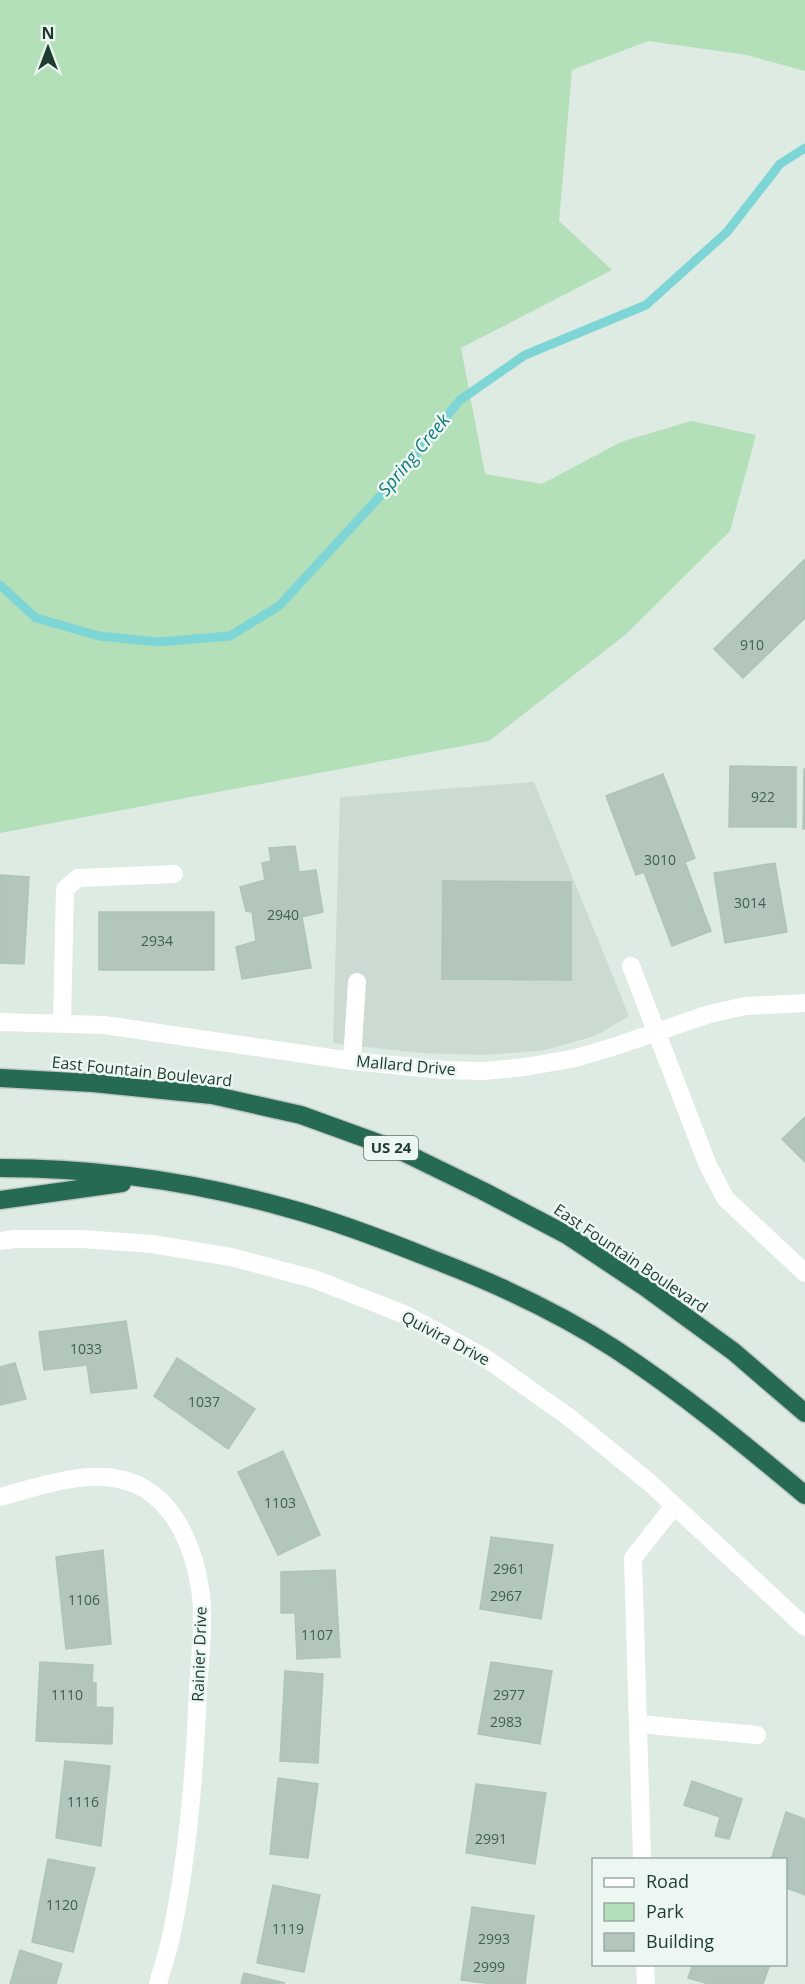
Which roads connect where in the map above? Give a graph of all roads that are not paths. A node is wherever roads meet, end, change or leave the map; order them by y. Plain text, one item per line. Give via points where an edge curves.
1 (174, 874) dead end
2 (631, 966) dead end
3 (357, 982) dead end
4 (805, 1003) edge
5 (0, 1022) edge
6 (62, 1023) junction
7 (657, 1032) junction
8 (352, 1061) junction
9 (0, 1078) edge
10 (0, 1168) edge
11 (148, 1179) junction
12 (0, 1200) edge
13 (0, 1241) edge
14 (805, 1273) edge
15 (805, 1413) edge
16 (805, 1496) edge
17 (0, 1497) edge
18 (674, 1506) junction
19 (805, 1627) edge
20 (639, 1724) junction
21 (757, 1735) dead end
22 (642, 1858) edge
23 (645, 1966) edge
24 (158, 1984) edge
25 (646, 1984) edge

1 - 6 street via 78,878 65,889
2 - 7 street
3 - 8 street
4 - 7 street, Mallard Drive via 746,1006
5 - 6 street, Mallard Drive
6 - 8 street, Mallard Drive via 104,1025
7 - 8 street, Mallard Drive via 576,1058 485,1071
7 - 14 street via 707,1163 725,1198
9 - 15 highway, East Fountain Boulevard / US 24 via 212,1095 301,1115 403,1152 567,1235 734,1352
10 - 11 highway via 50,1168
11 - 12 highway
11 - 16 highway via 287,1208 381,1238 527,1299 613,1348 693,1404
13 - 18 street, Quivira Drive via 82,1239 152,1244 231,1257 314,1279 406,1315 487,1359 570,1418
17 - 24 street, Rainier Drive via 70,1478 112,1477 145,1488 172,1512 190,1547 201,1589 196,1743 175,1918
18 - 19 street, Quivira Drive
18 - 20 street via 633,1558
20 - 21 street
20 - 22 street
23 - 25 street

